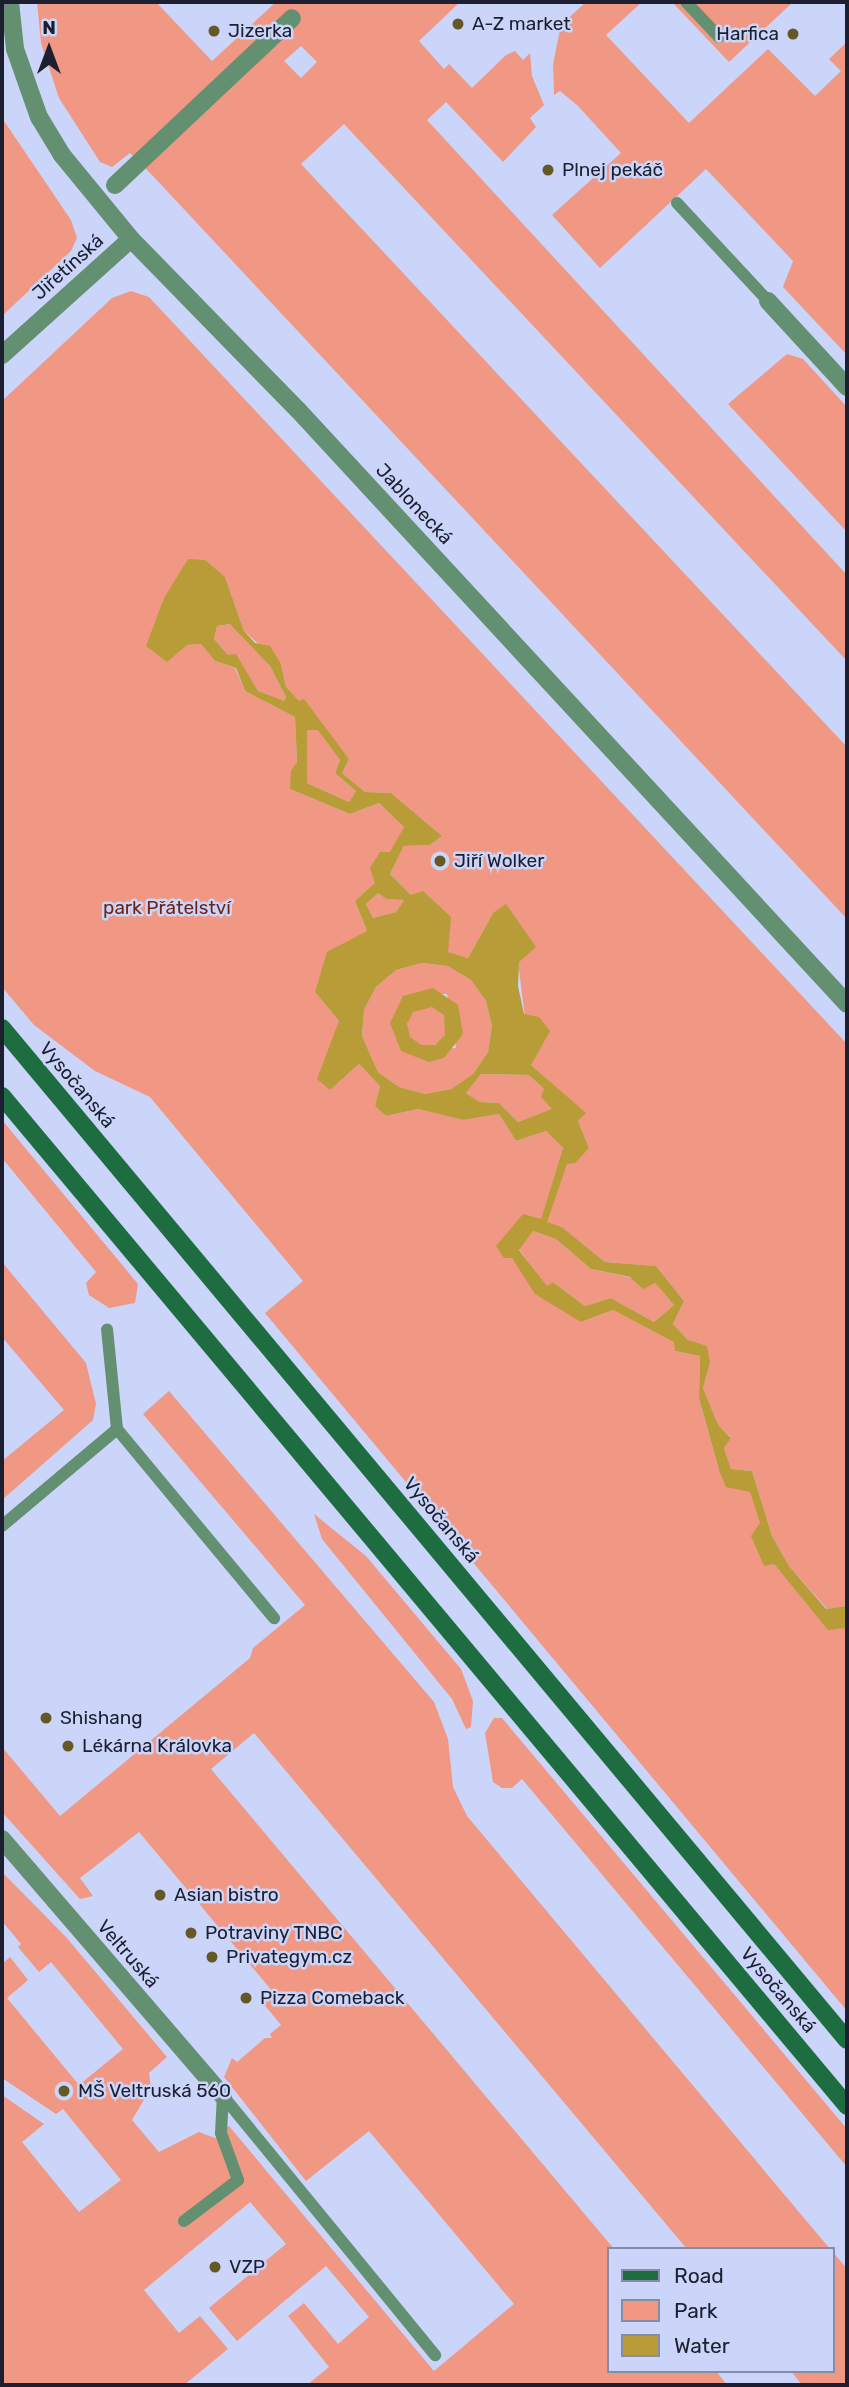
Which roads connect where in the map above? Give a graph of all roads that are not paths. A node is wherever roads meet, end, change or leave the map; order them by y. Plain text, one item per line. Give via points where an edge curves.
1 (10, 2) edge
2 (686, 2) edge
3 (292, 18) dead end
4 (719, 37) dead end
5 (115, 185) dead end
6 (677, 203) dead end
7 (131, 239) junction
8 (768, 301) joint
9 (2, 355) edge
10 (847, 387) edge
11 (847, 1003) edge
12 (2, 1028) edge
13 (2, 1096) edge
14 (107, 1329) dead end
15 (117, 1429) junction
16 (2, 1526) edge
17 (274, 1618) dead end
18 (2, 1839) edge
19 (847, 2040) edge
20 (223, 2096) junction
21 (847, 2106) edge
22 (184, 2221) dead end
23 (435, 2356) dead end

1 - 7 street, Jablonecká via 15,49 39,117 62,155
2 - 4 lane
3 - 5 street
6 - 8 lane
7 - 9 street, Jiřetínská
7 - 11 street, Jablonecká via 298,410
8 - 10 street
12 - 19 main road, Vysočanská
13 - 21 main road, Vysočanská
14 - 15 lane
15 - 16 lane
15 - 17 lane
18 - 20 street, Veltruská
20 - 22 lane via 221,2133 238,2180
20 - 23 lane

